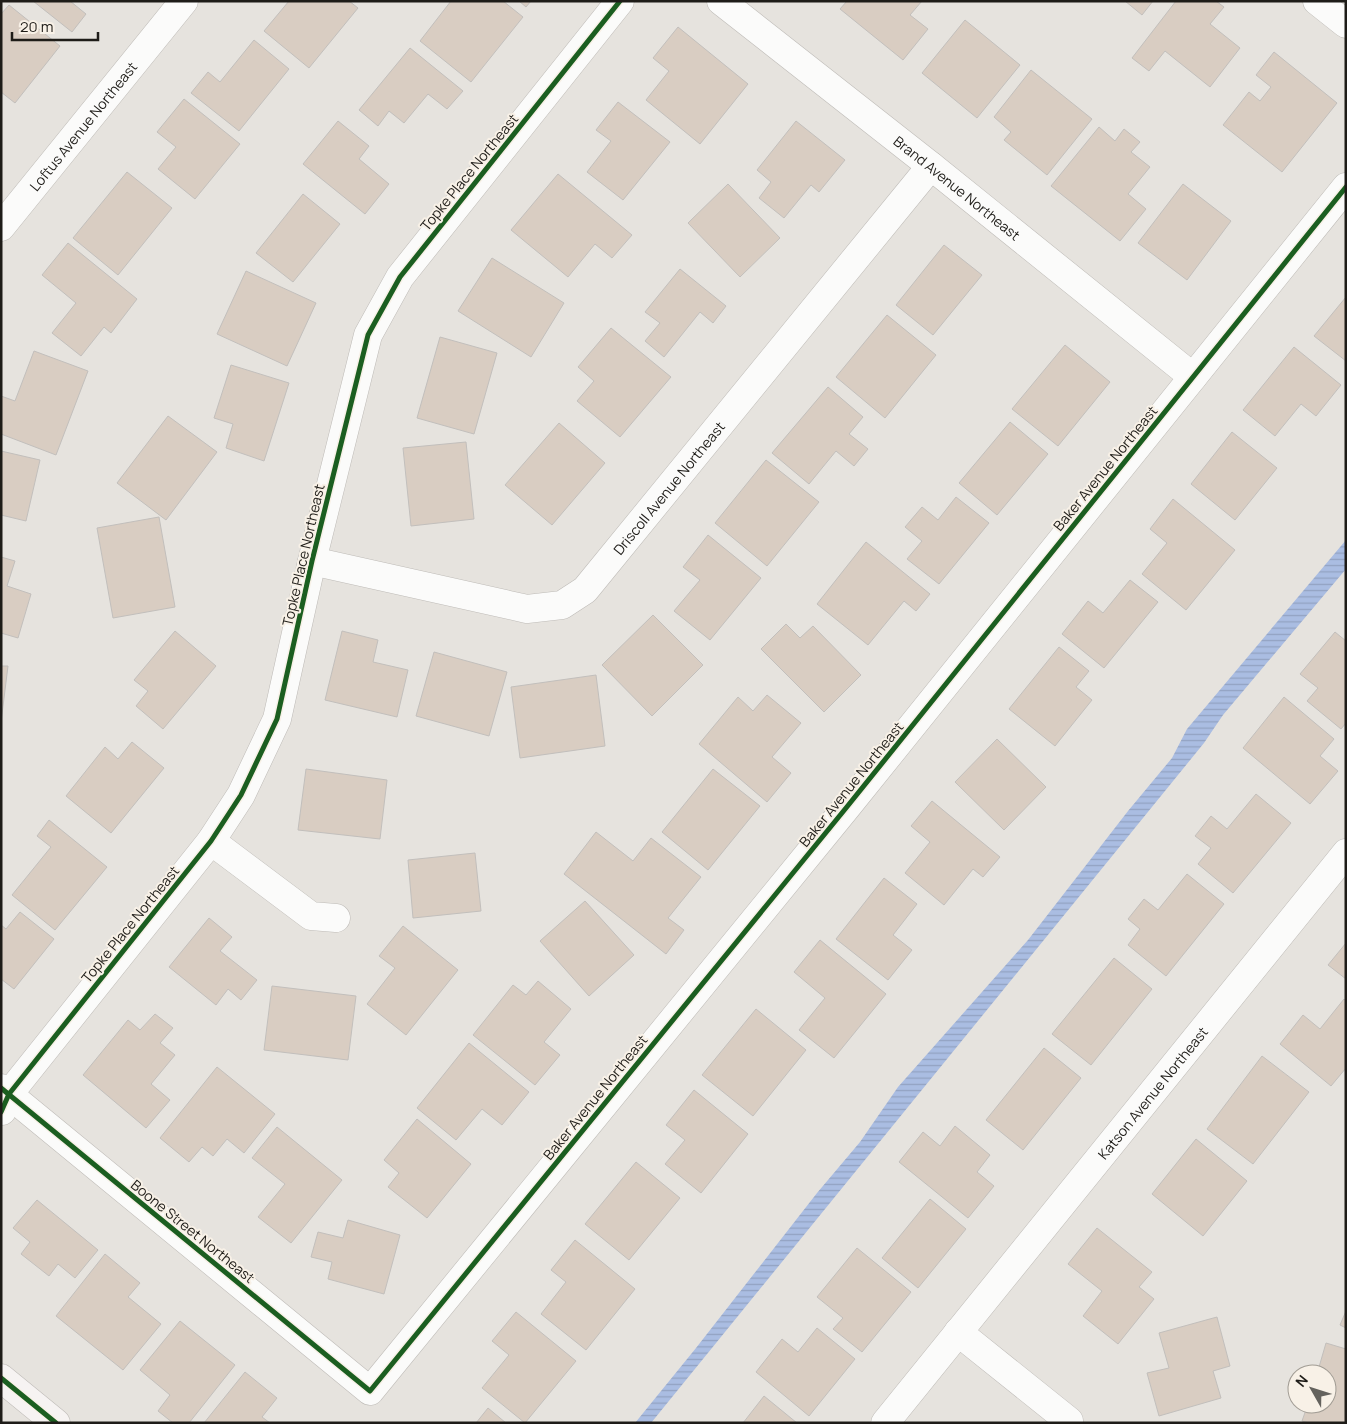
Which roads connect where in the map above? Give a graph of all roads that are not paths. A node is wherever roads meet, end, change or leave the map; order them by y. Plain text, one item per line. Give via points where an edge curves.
1 (184, 1) edge
2 (620, 1) edge
3 (721, 1) edge
4 (1318, 1) edge
5 (1346, 24) edge
6 (931, 166) junction
7 (1346, 187) edge
8 (1, 227) edge
9 (1193, 377) junction
10 (312, 561) junction
11 (211, 841) junction
12 (1346, 853) edge
13 (336, 918) dead end
14 (4, 1098) edge
15 (958, 1332) junction
16 (1, 1378) edge
17 (370, 1391) joint
18 (1069, 1421) dead end
19 (56, 1423) edge
20 (885, 1423) edge

1 - 8 street, Loftus Avenue Northeast
2 - 10 street, Topke Place Northeast via 400,277 390,294 368,335
3 - 6 street, Brand Avenue Northeast
4 - 5 street
6 - 9 street, Brand Avenue Northeast
6 - 10 street, Driscoll Avenue Northeast via 585,590 562,605 527,610
7 - 9 street, Baker Avenue Northeast
9 - 17 street, Baker Avenue Northeast
10 - 11 street, Topke Place Northeast via 277,719 241,795
11 - 13 street via 311,916
11 - 14 street, Topke Place Northeast
12 - 15 street, Katson Avenue Northeast
14 - 17 street, Boone Street Northeast
15 - 18 street
15 - 20 street, Katson Avenue Northeast
16 - 19 street

